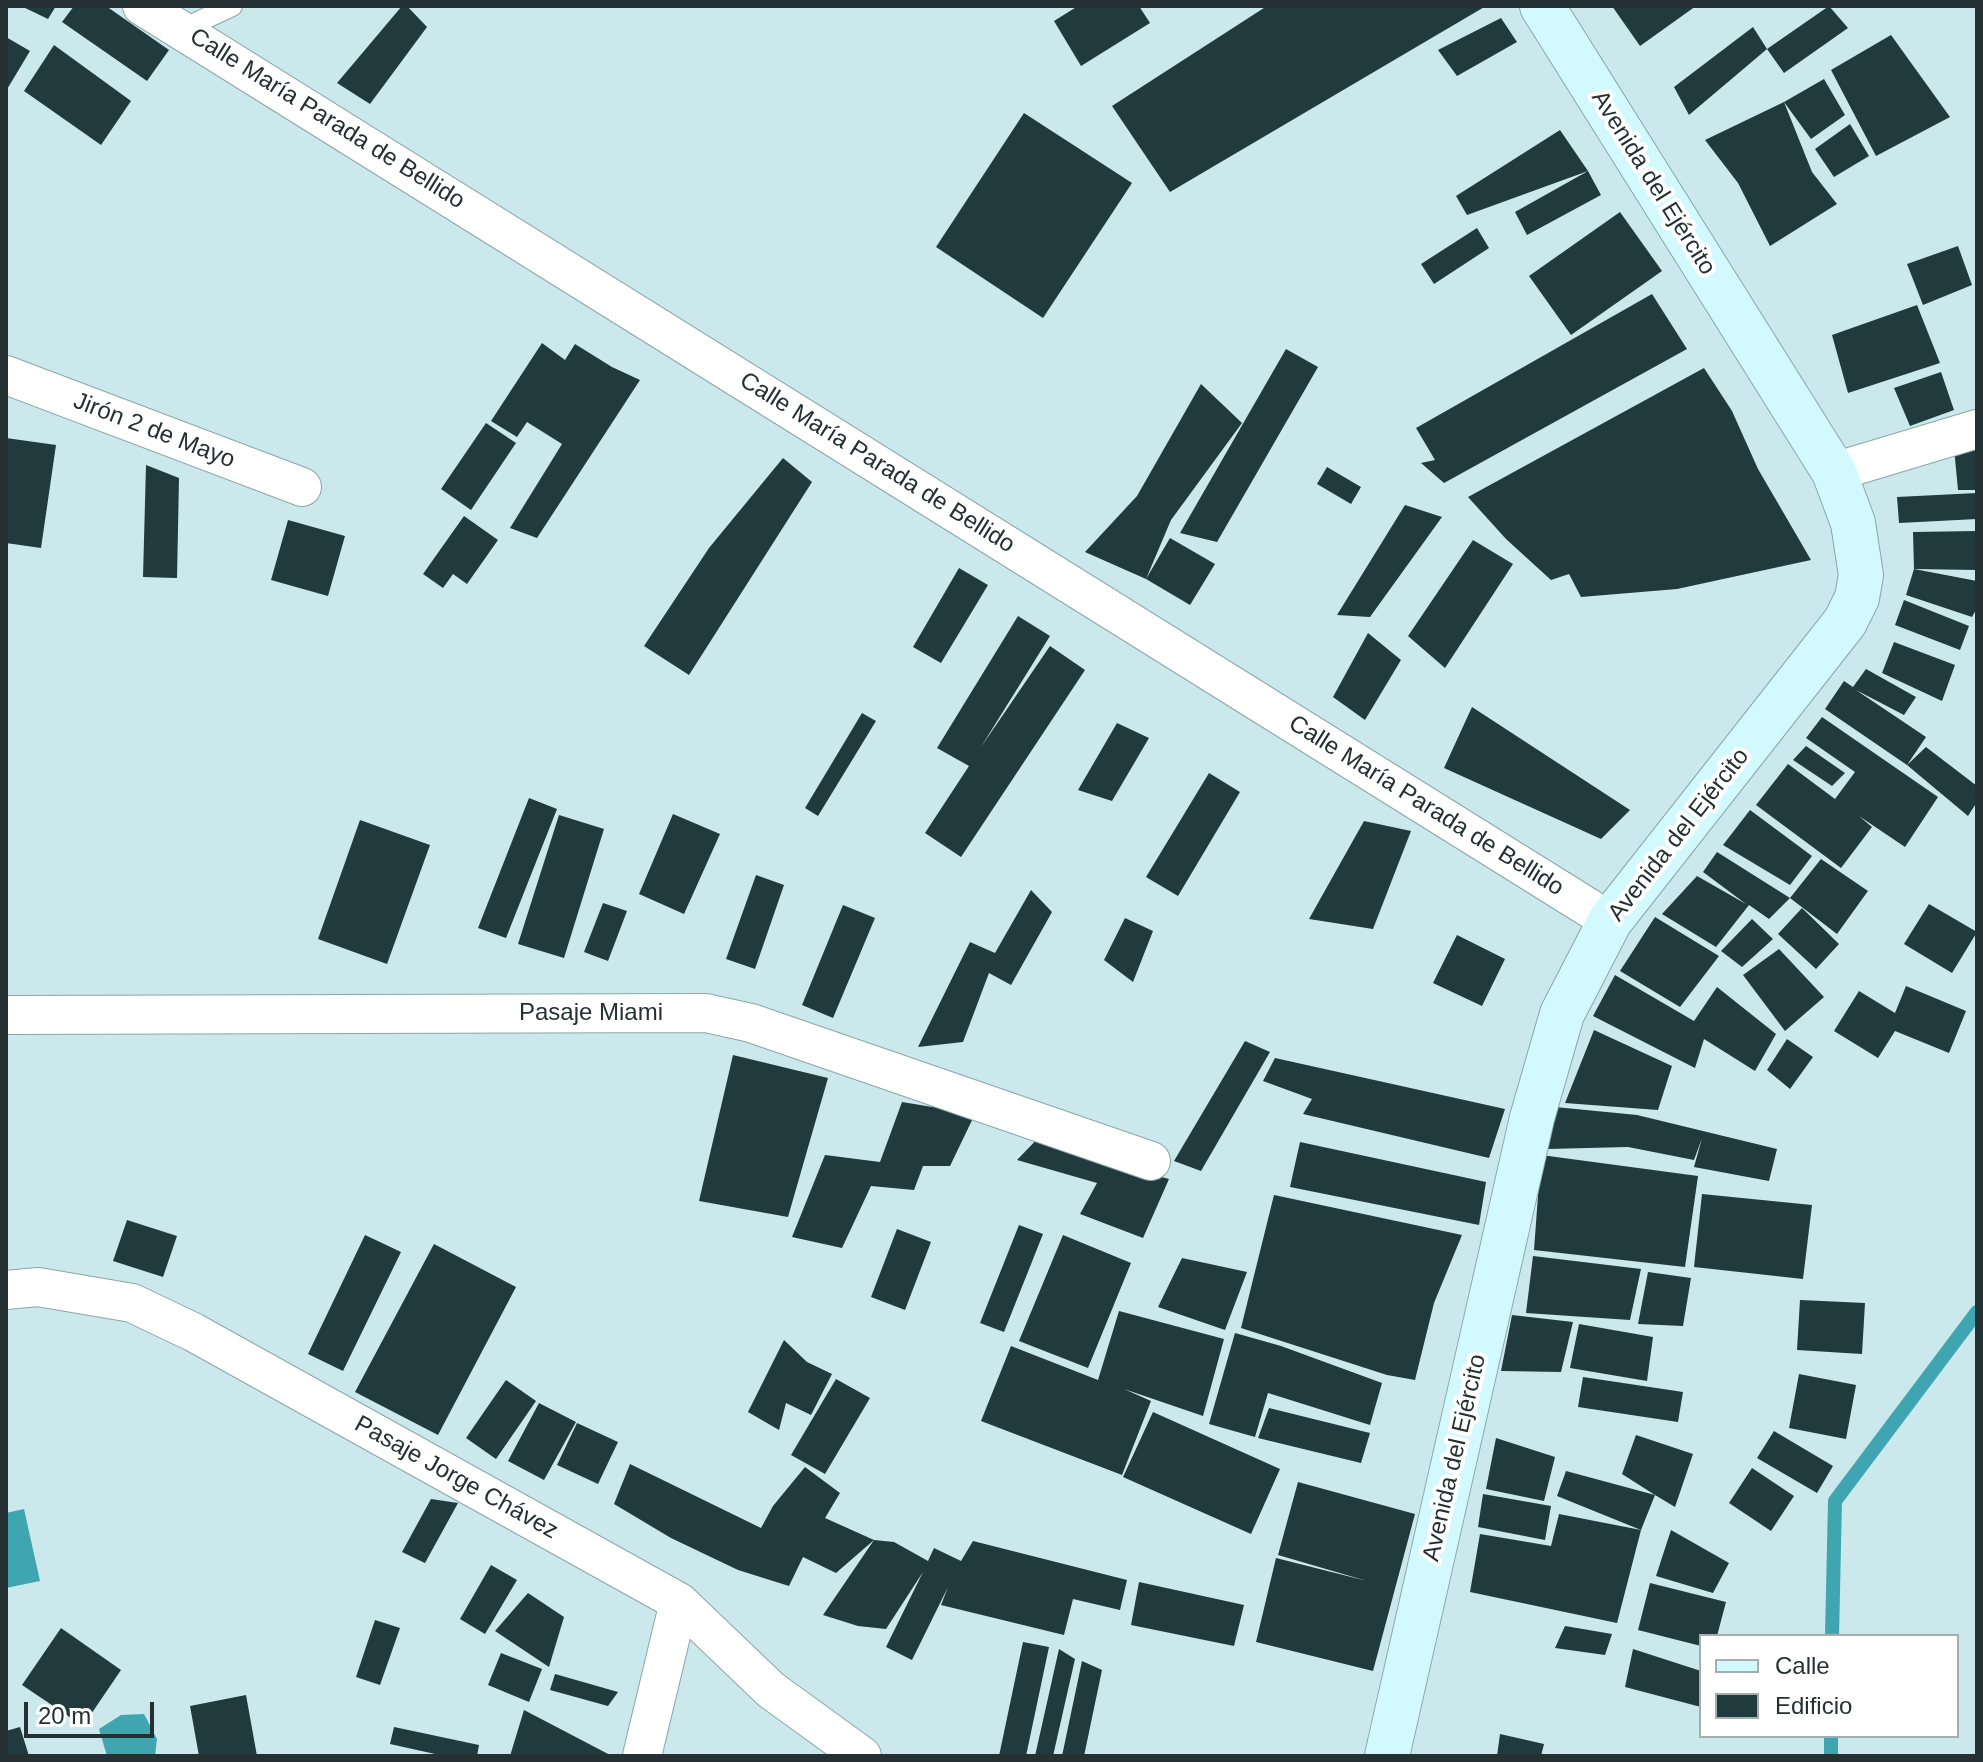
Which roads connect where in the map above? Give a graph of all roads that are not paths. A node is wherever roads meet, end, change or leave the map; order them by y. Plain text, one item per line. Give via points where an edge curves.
1 (142, 6) edge
2 (232, 6) edge
3 (1542, 6) edge
4 (183, 29) junction
5 (6, 375) edge
6 (1977, 429) edge
7 (1834, 472) junction
8 (302, 487) dead end
9 (1610, 921) junction
10 (6, 1015) edge
11 (1151, 1161) dead end
12 (6, 1290) edge
13 (679, 1602) junction
14 (642, 1756) edge
15 (862, 1756) edge
16 (1387, 1756) edge

1 - 4 street, Calle María Parada de Bellido
2 - 4 lane
3 - 7 main road, Avenida del Ejército
4 - 9 street, Calle María Parada de Bellido
5 - 8 street, Jirón 2 de Mayo
6 - 7 street
7 - 9 main road, Avenida del Ejército via 1853,523 1861,575 1857,598 1845,622
9 - 16 main road, Avenida del Ejército via 1562,1014 1532,1118
10 - 11 street, Pasaje Miami via 706,1013 751,1023
12 - 13 street, Pasaje Jorge Chávez via 38,1287 132,1303
13 - 14 street
13 - 15 street, Pasaje Jorge Chávez via 771,1690

